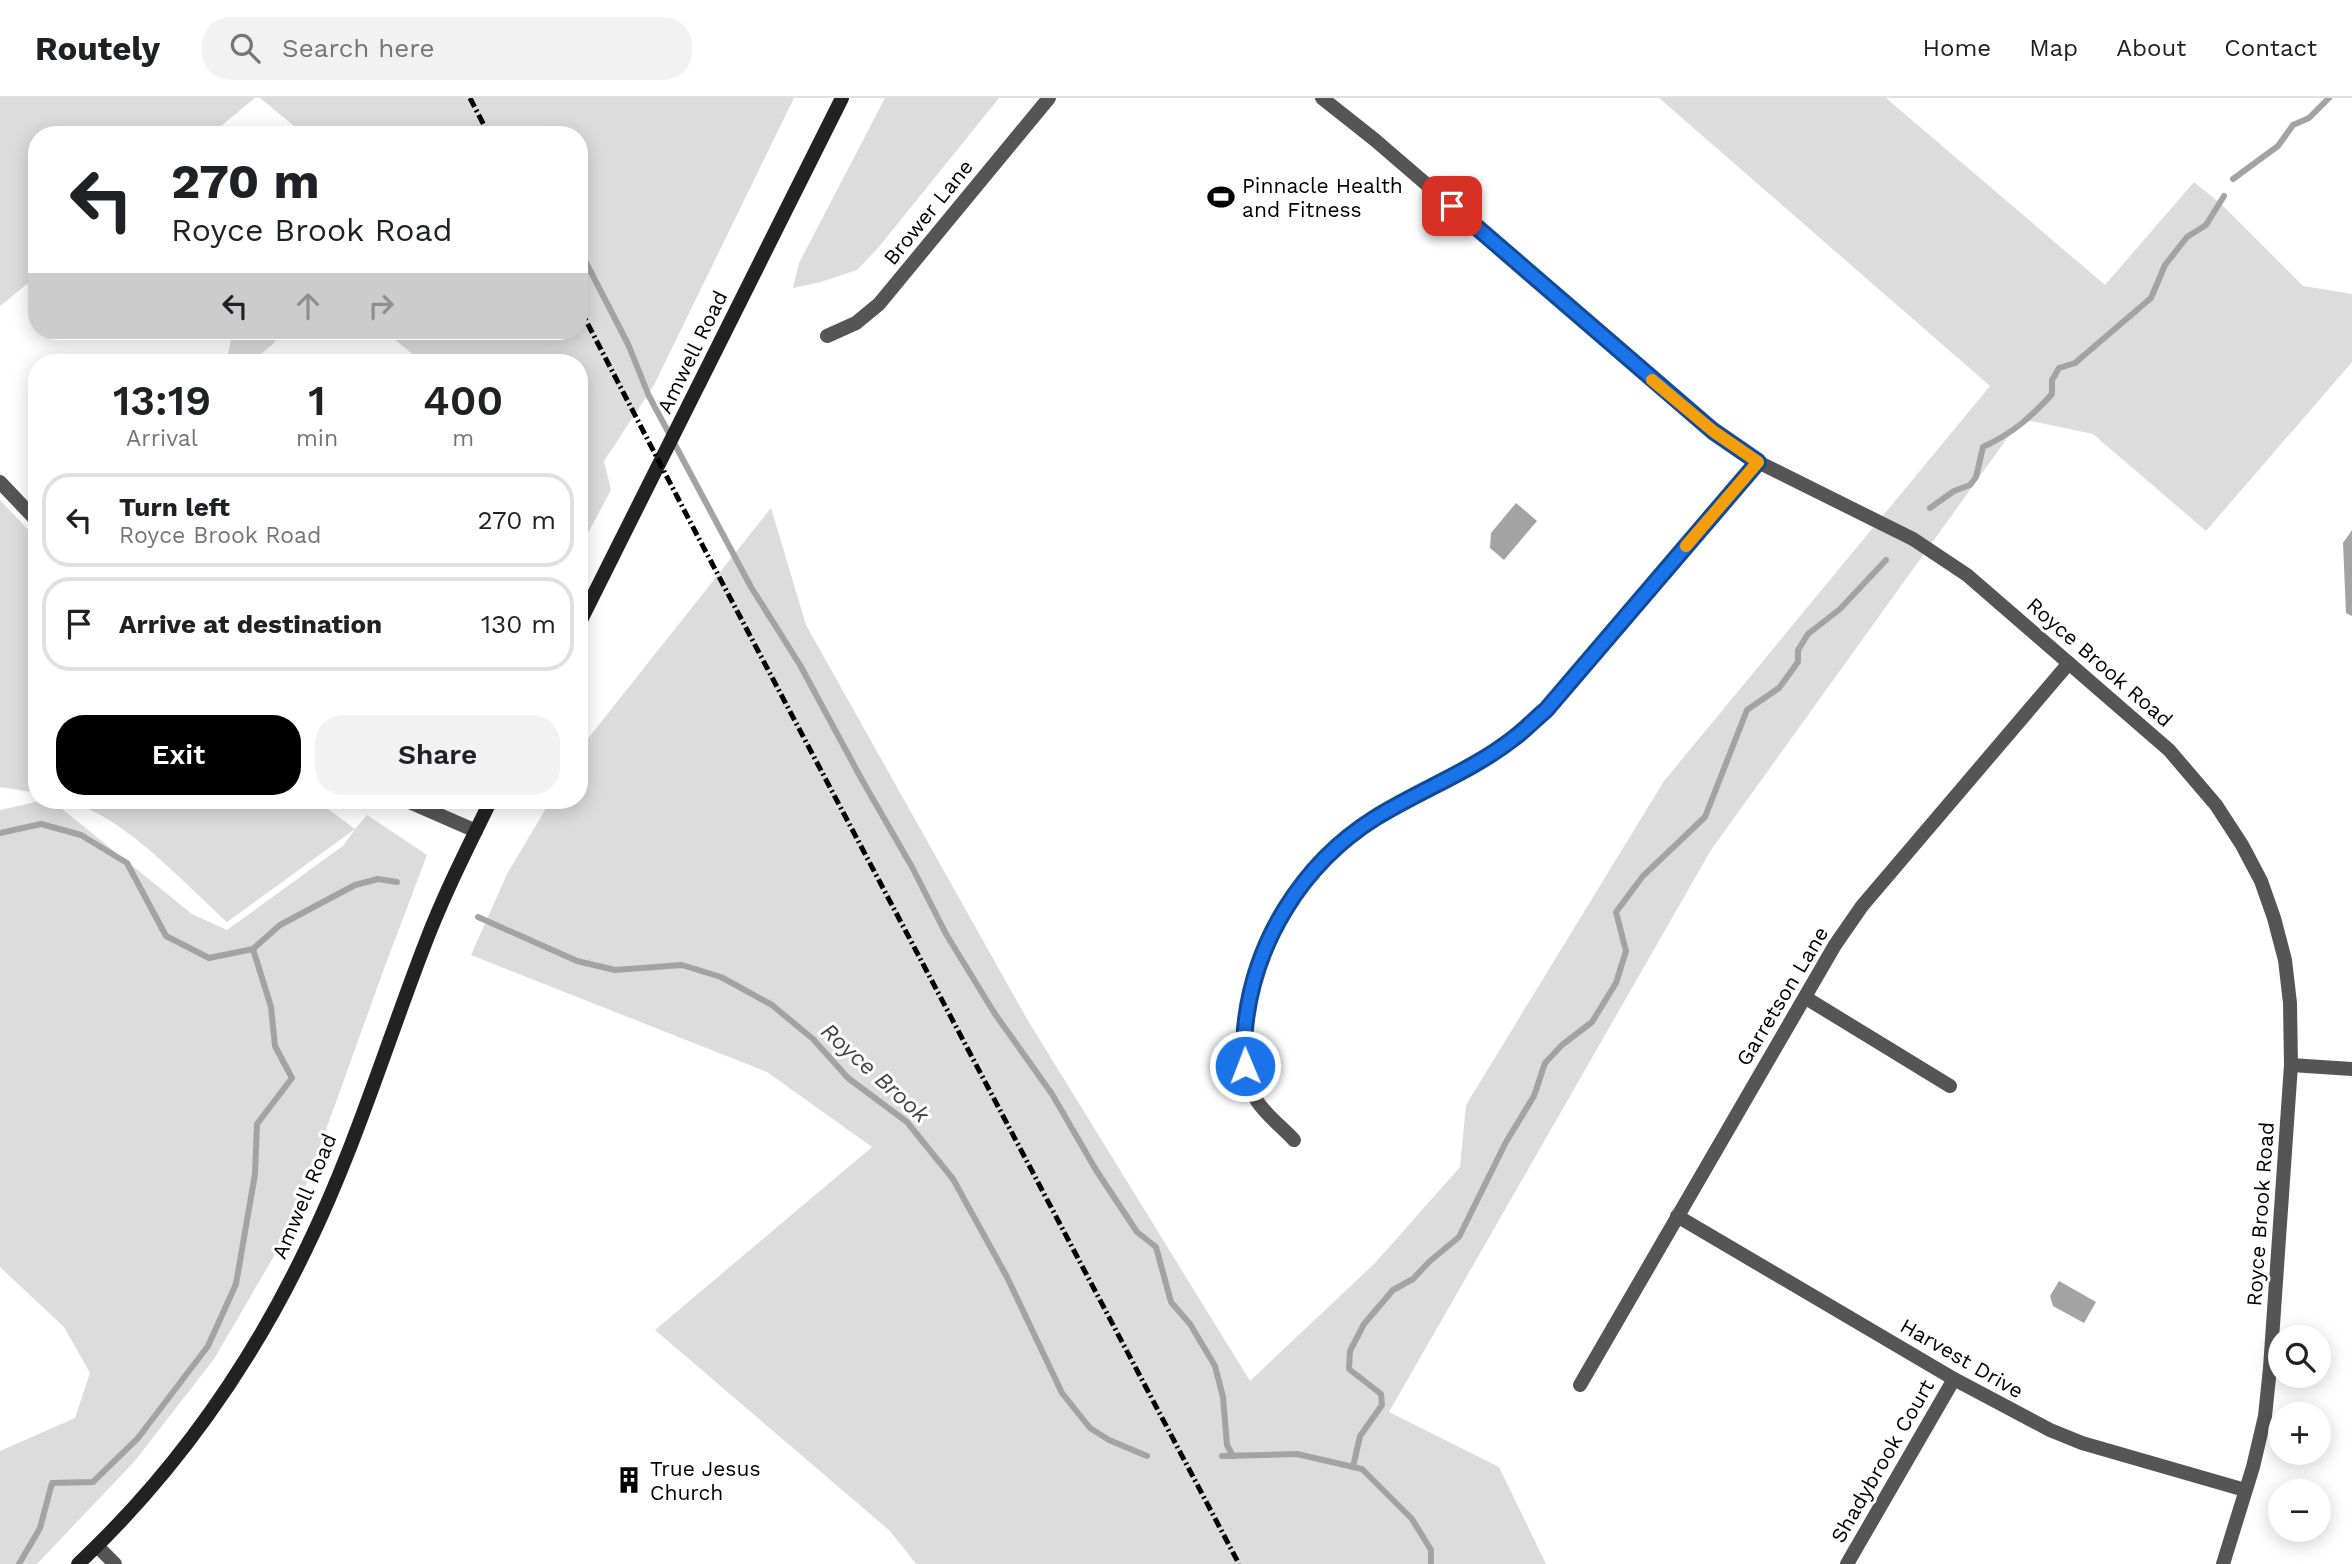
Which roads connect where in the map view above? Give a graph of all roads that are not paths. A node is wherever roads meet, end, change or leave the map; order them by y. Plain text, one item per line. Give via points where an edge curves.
1 (842, 98) edge
2 (1049, 98) edge
3 (1322, 98) edge
4 (827, 336) dead end
5 (1758, 462) junction
6 (0, 482) edge
7 (28, 512) edge
8 (588, 607) edge
9 (2069, 663) junction
10 (426, 809) edge
11 (487, 809) edge
12 (476, 831) junction
13 (1806, 998) junction
14 (2291, 1065) junction
15 (2352, 1069) edge
16 (1951, 1086) dead end
17 (1294, 1140) dead end
18 (1677, 1216) junction
19 (1954, 1379) junction
20 (1580, 1385) dead end
21 (2245, 1490) junction
22 (97, 1546) junction
23 (78, 1564) edge
24 (114, 1564) edge
25 (1847, 1564) edge
26 (2223, 1564) edge

1 - 8 main road, Amwell Road
2 - 4 street, Brower Lane via 879,304 856,323
3 - 5 street, Royce Brook Road via 1713,431
5 - 9 street, Royce Brook Road via 1937,554
5 - 17 street via 1546,710 1513,739 1338,844 1282,913 1251,990 1244,1030 1245,1066 1257,1101
6 - 7 street
9 - 13 street, Garretson Lane via 1862,906
9 - 14 street, Royce Brook Road via 2169,750 2216,805 2242,845 2261,881 2285,960
10 - 12 street
11 - 12 main road, Amwell Road
12 - 22 main road, Amwell Road via 427,941 327,1203 272,1316 195,1432
13 - 16 street
13 - 18 street, Garretson Lane
14 - 15 street
14 - 21 street, Royce Brook Road via 2265,1416
18 - 19 street, Harvest Drive
18 - 20 street, Garretson Lane
19 - 21 street, Harvest Drive via 2082,1443
19 - 25 street, Shadybrook Court
21 - 26 street, Royce Brook Road
22 - 23 main road, Amwell Road
22 - 24 street

